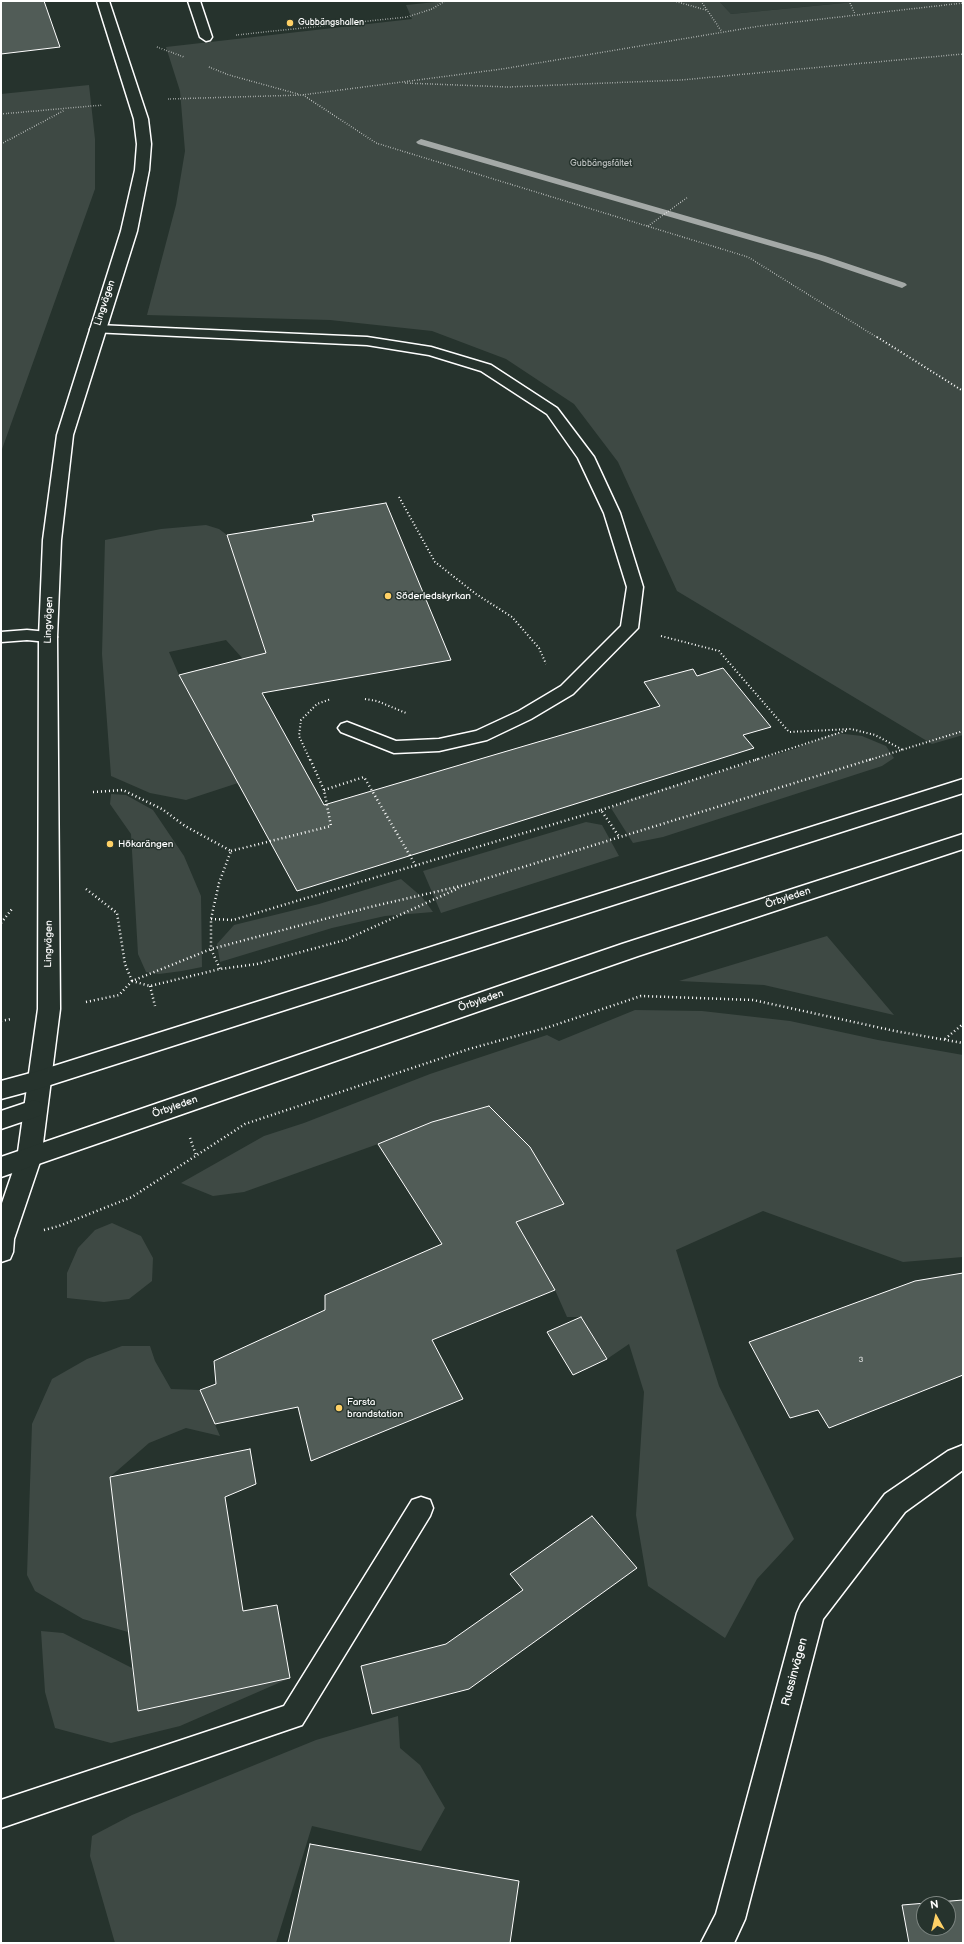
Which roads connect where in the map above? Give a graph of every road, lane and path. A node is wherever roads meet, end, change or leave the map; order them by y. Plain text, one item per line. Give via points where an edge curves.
1 (103, 1) edge
2 (194, 1) edge
3 (445, 1) edge
4 (674, 1) edge
5 (701, 1) edge
6 (849, 1) edge
7 (963, 3) edge
8 (707, 10) junction
9 (856, 14) junction
10 (722, 32) junction
11 (206, 37) joint
12 (157, 48) dead end
13 (963, 54) edge
14 (184, 58) dead end
15 (204, 65) dead end
16 (397, 82) junction
17 (302, 95) junction
18 (137, 102) junction
19 (67, 108) junction
20 (1, 114) edge
21 (1, 144) edge
22 (688, 197) dead end
23 (648, 226) junction
24 (97, 329) junction
25 (963, 391) edge
26 (399, 498) dead end
27 (629, 628) junction
28 (1, 637) edge
29 (48, 637) junction
30 (548, 668) dead end
31 (331, 699) dead end
32 (362, 699) dead end
33 (413, 716) dead end
34 (347, 728) dead end
35 (851, 729) junction
36 (963, 731) edge
37 (904, 750) junction
38 (963, 786) edge
39 (324, 790) junction
40 (93, 792) dead end
41 (601, 810) junction
42 (620, 838) junction
43 (963, 841) edge
44 (231, 851) junction
45 (416, 866) junction
46 (465, 885) junction
47 (117, 913) dead end
48 (211, 919) junction
49 (211, 949) junction
50 (220, 969) junction
51 (132, 981) junction
52 (963, 1024) edge
53 (945, 1040) junction
54 (963, 1043) edge
55 (38, 1080) junction
56 (1, 1090) edge
57 (34, 1109) junction
58 (1, 1120) edge
59 (29, 1158) junction
60 (1, 1167) edge
61 (2, 1246) edge
62 (963, 1457) edge
63 (420, 1508) dead end
64 (1, 1814) edge
65 (717, 1943) edge

1 - 18 street, Lingvägen
2 - 11 lane
3 - 11 path via 432,9 407,17
4 - 8 path
5 - 8 path
6 - 9 path
7 - 9 path
8 - 10 path
9 - 10 path
10 - 16 path via 502,69
12 - 14 path
13 - 16 path via 681,80 508,86
15 - 17 path via 229,75
16 - 17 path
17 - 18 path
17 - 23 path via 376,142
18 - 19 path
18 - 24 street, Lingvägen via 144,144 142,170 129,231
19 - 20 path
19 - 21 path
22 - 23 path
23 - 25 path via 748,257
24 - 27 lane via 367,342 431,351 486,368 552,411 586,457 612,514 635,587
24 - 29 street, Lingvägen via 65,435 52,540
26 - 30 path via 435,562 476,594 512,617 539,648
27 - 34 lane via 566,690 525,715 481,736 439,745 394,747
27 - 35 path via 719,651 789,732
28 - 29 lane
29 - 55 street, Lingvägen via 49,1009
31 - 39 path via 317,704 301,720 299,736
32 - 33 path via 377,701
35 - 37 path via 875,735
35 - 41 path
36 - 37 path
37 - 42 path
38 - 55 street
39 - 44 path via 331,826
39 - 45 path via 364,777
40 - 44 path via 123,790 162,809 185,826
41 - 42 path
41 - 45 path
42 - 46 path
43 - 59 street, Örbyleden via 630,950
44 - 48 path via 219,883
45 - 48 path via 233,920
46 - 49 path via 370,906
46 - 50 path via 345,940 257,964
47 - 51 path via 125,964
48 - 49 path
49 - 50 path
49 - 51 path
50 - 51 path via 150,986
52 - 53 path
53 - 54 path
53 - 61 path via 752,1000 641,996 245,1124 132,1197
55 - 56 street
55 - 57 street, Lingvägen
57 - 58 street
57 - 59 street, Lingvägen
59 - 60 street, Örbyleden
59 - 61 street, Lingvägen
62 - 65 street, Russinvägen via 895,1503 811,1613 730,1919
63 - 64 lane via 293,1716

